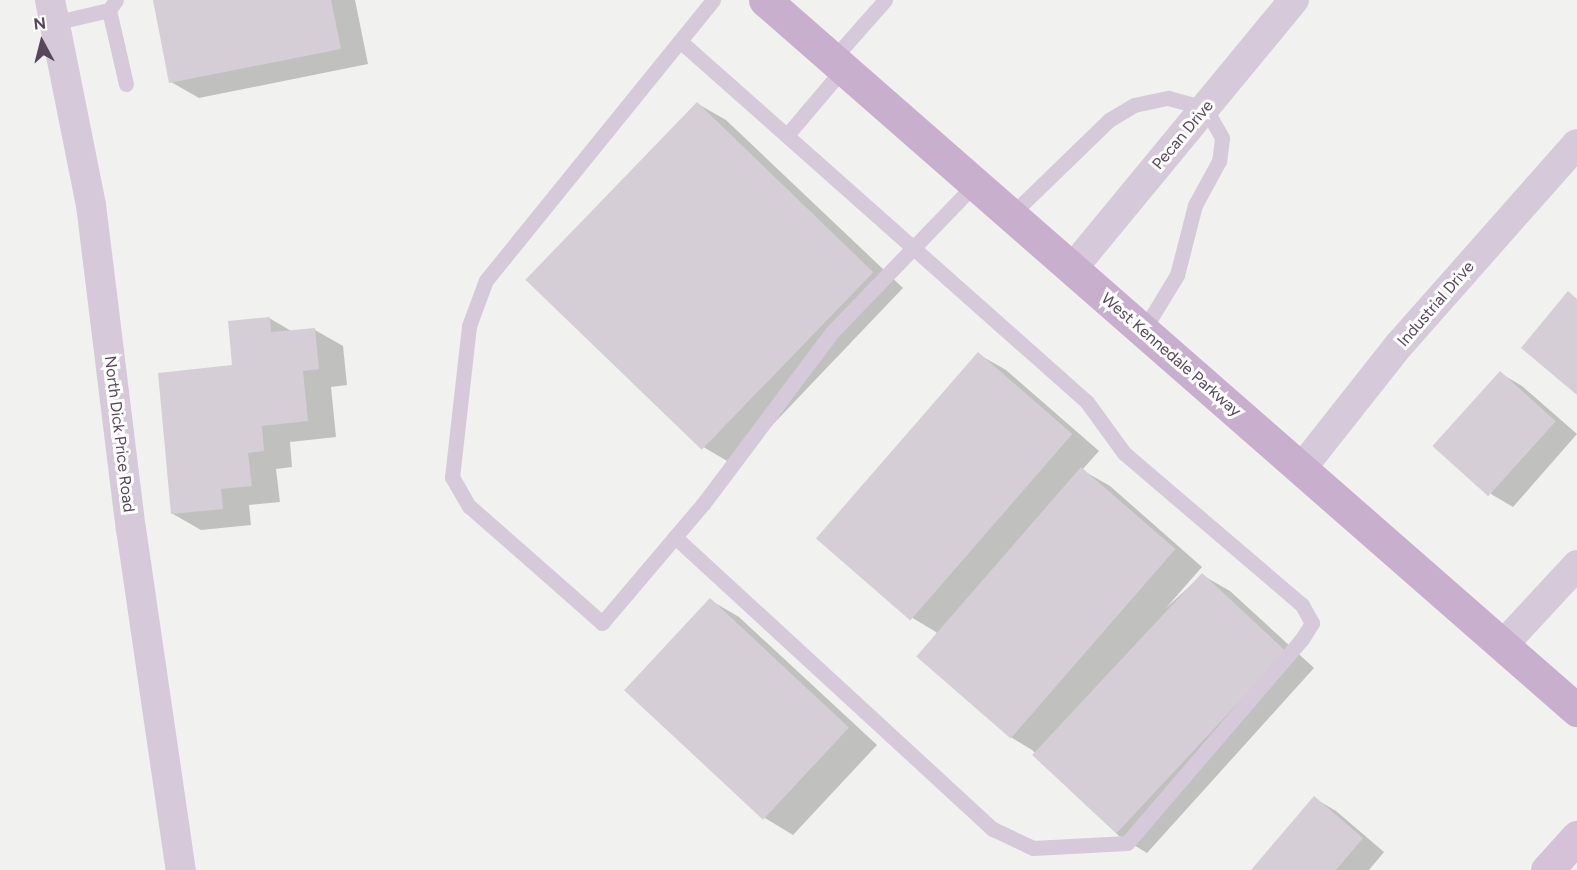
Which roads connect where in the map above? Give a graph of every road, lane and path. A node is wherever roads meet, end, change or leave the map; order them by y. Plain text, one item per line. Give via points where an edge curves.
1 (713, 0) edge
2 (765, 0) edge
3 (885, 0) edge
4 (1294, 0) edge
5 (113, 5) edge
6 (52, 12) edge
7 (680, 40) junction
8 (837, 64) junction
9 (126, 84) dead end
10 (1205, 108) junction
11 (787, 135) junction
12 (1577, 144) edge
13 (974, 185) junction
14 (1010, 216) junction
15 (916, 249) junction
16 (1072, 269) junction
17 (1143, 331) junction
18 (1301, 469) junction
19 (675, 537) junction
20 (1577, 565) edge
21 (1503, 645) junction
22 (1577, 710) edge
23 (1577, 837) edge
24 (181, 870) edge
25 (1547, 870) edge

1 - 7 lane
2 - 8 main road, West Kennedale Parkway
3 - 8 lane
4 - 10 street, Pecan Drive
5 - 6 lane
5 - 9 lane
6 - 24 street, North Dick Price Road via 91,205 131,529
7 - 11 lane
7 - 19 lane via 486,280 469,326 452,477 469,506 602,623
8 - 11 lane
8 - 13 main road, West Kennedale Parkway
10 - 14 lane via 1168,98 1134,105 1108,120
10 - 16 street, Pecan Drive
10 - 17 lane via 1222,138 1219,161 1195,205 1177,275
11 - 15 lane
12 - 18 street, Industrial Drive via 1399,345
13 - 14 main road, West Kennedale Parkway
13 - 15 lane
14 - 16 main road, West Kennedale Parkway
15 - 19 lane via 832,332
15 - 19 lane via 1087,402 1124,453 1302,605 1312,622 1302,639 1127,843 1033,848 993,829
16 - 17 main road, West Kennedale Parkway
17 - 18 main road, West Kennedale Parkway
18 - 21 main road, West Kennedale Parkway
20 - 21 street
21 - 22 main road, West Kennedale Parkway
23 - 25 street

